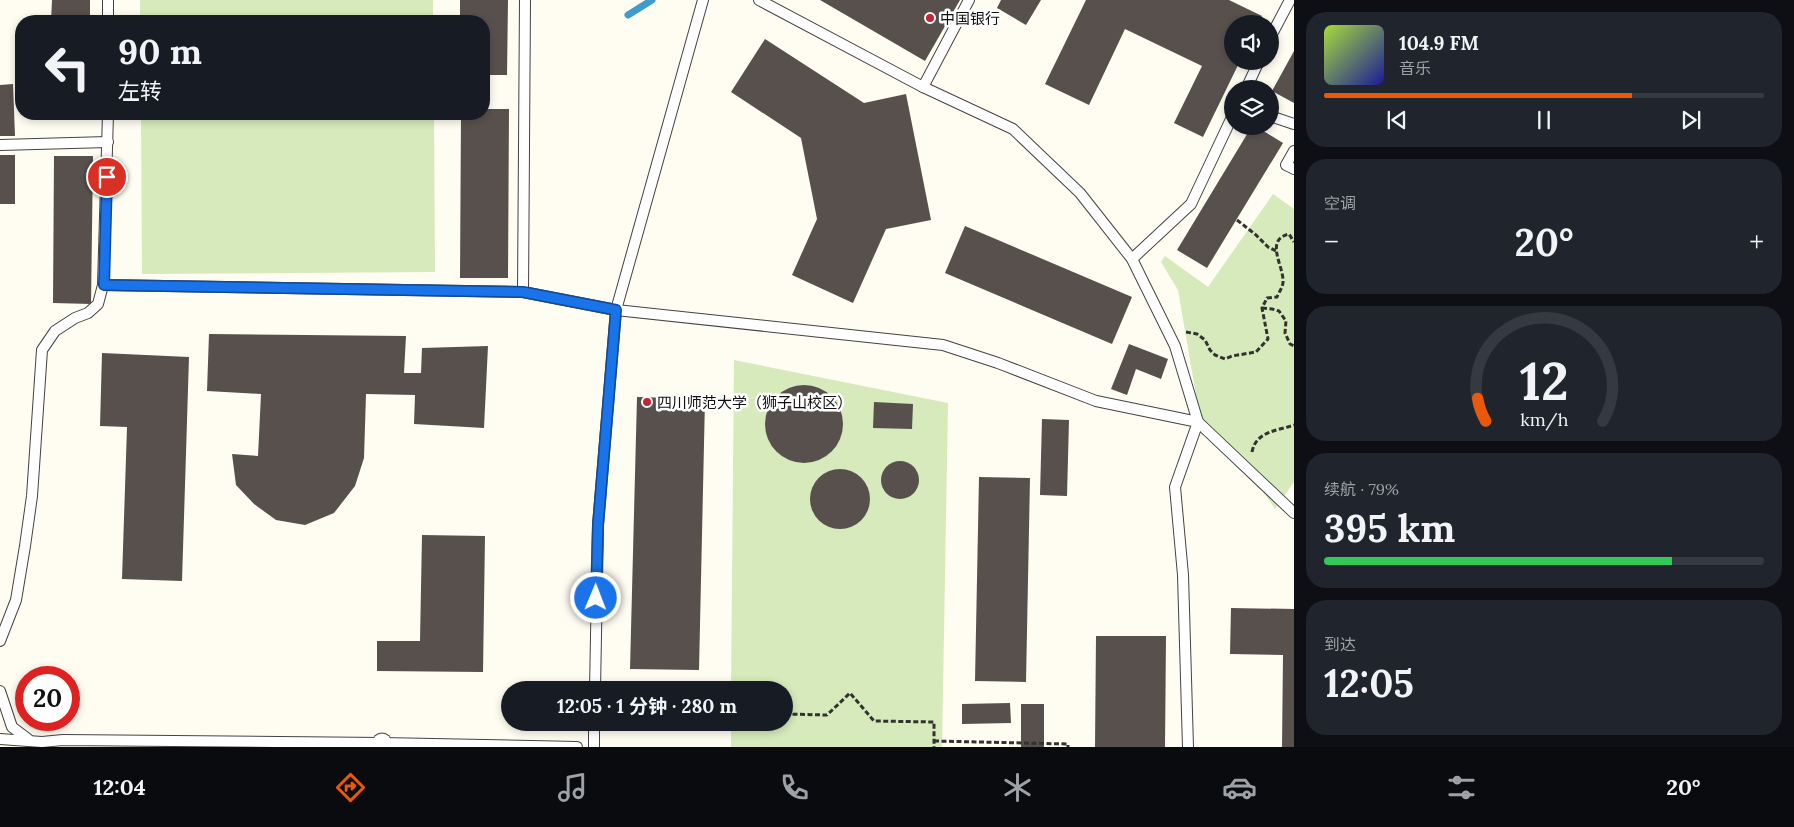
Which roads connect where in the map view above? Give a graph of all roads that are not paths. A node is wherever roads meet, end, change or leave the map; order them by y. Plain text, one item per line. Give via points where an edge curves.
1 (108, 0) edge
2 (525, 0) edge
3 (703, 0) edge
4 (760, 0) edge
5 (969, 0) edge
6 (1290, 0) edge
7 (108, 15) edge
8 (1279, 21) edge
9 (923, 87) junction
10 (1279, 119) edge
11 (108, 120) edge
12 (1294, 124) edge
13 (1224, 134) edge
14 (108, 142) junction
15 (0, 144) edge
16 (1294, 151) edge
17 (1294, 169) edge
18 (1132, 258) junction
19 (104, 285) junction
20 (523, 292) junction
21 (616, 310) junction
22 (1198, 422) junction
23 (1293, 515) edge
24 (0, 641) edge
25 (595, 681) edge
26 (0, 691) edge
27 (594, 731) edge
28 (0, 739) edge
29 (28, 740) junction
30 (42, 744) edge
31 (382, 745) edge
32 (577, 747) edge
33 (594, 747) edge
34 (1188, 747) edge

1 - 7 lane
2 - 20 lane
3 - 21 lane
4 - 9 lane
5 - 9 lane
6 - 8 lane
9 - 18 lane via 1013,129 1080,193
10 - 12 lane
11 - 14 lane
13 - 18 lane via 1191,204
14 - 15 lane
14 - 19 lane
16 - 17 lane via 1286,165
18 - 22 lane via 1175,346
19 - 20 lane
19 - 24 lane via 98,304 88,314 55,331 42,350 32,496 25,546 16,600
20 - 21 lane
21 - 22 lane via 943,346 998,363 1096,401
21 - 25 lane via 598,525
22 - 23 lane
22 - 34 lane via 1175,487 1183,575
26 - 29 lane via 12,727
27 - 33 lane
28 - 29 lane
29 - 30 lane
30 - 31 lane via 63,740
31 - 32 lane

